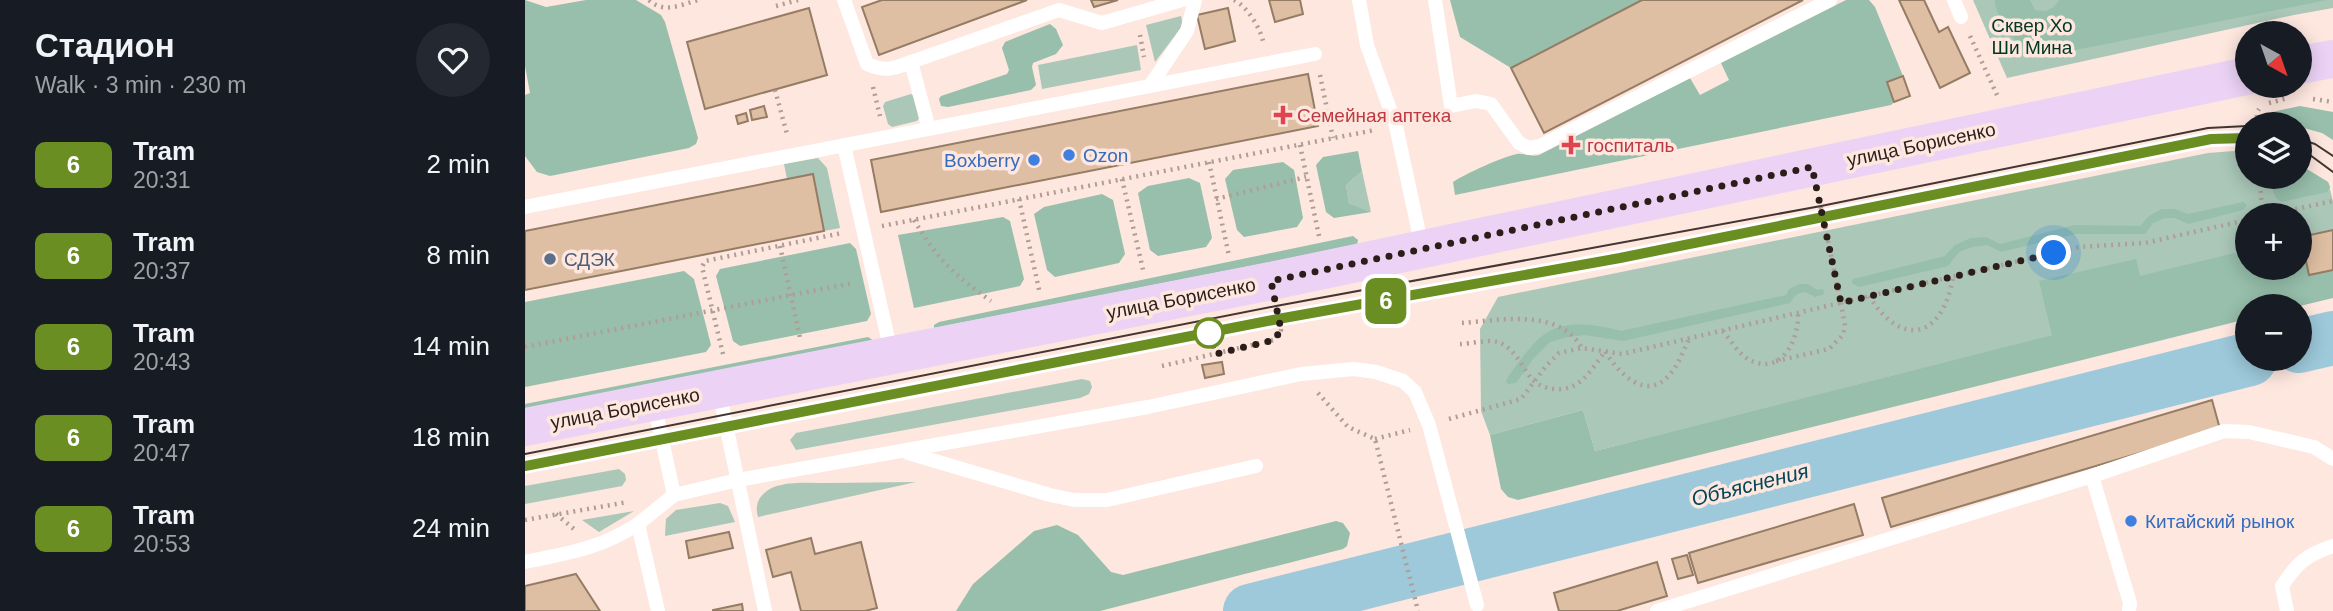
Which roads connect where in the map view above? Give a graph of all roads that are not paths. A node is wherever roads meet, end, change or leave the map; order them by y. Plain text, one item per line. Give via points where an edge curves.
1 (844, 0) edge
2 (1182, 0) edge
3 (1195, 0) edge
4 (1359, 0) edge
5 (1434, 0) edge
6 (1830, 0) edge
7 (1954, 0) edge
8 (1961, 17) dead end
9 (1315, 54) dead end
10 (911, 62) junction
11 (2235, 79) edge
12 (1150, 86) junction
13 (929, 129) junction
14 (844, 145) junction
15 (525, 207) edge
16 (1423, 249) junction
17 (892, 355) junction
18 (722, 374) junction
19 (653, 402) junction
20 (525, 427) edge
21 (902, 452) junction
22 (2333, 459) edge
23 (1256, 466) dead end
24 (2092, 476) junction
25 (737, 480) junction
26 (674, 495) junction
27 (638, 524) junction
28 (2333, 546) edge
29 (525, 562) edge
30 (1477, 605) dead end
31 (658, 611) edge
32 (765, 611) edge
33 (1657, 611) edge
34 (2129, 611) edge
35 (2287, 611) edge

1 - 10 lane via 867,64 880,69
2 - 10 lane via 1102,23 1059,10
3 - 12 lane via 1187,31
4 - 16 lane via 1370,57 1395,126
5 - 6 lane via 1451,106 1476,101 1491,104 1519,143 1529,148
7 - 8 lane
9 - 12 lane
10 - 13 lane
11 - 16 main road, улица Борисенко
12 - 13 lane
13 - 14 lane
14 - 15 lane
14 - 17 lane
16 - 17 main road, улица Борисенко
17 - 18 main road, улица Борисенко
18 - 19 main road, улица Борисенко
18 - 25 lane
19 - 20 main road, улица Борисенко
19 - 26 lane
21 - 23 lane via 1074,500 1107,500
21 - 25 lane
21 - 30 lane via 1301,374 1354,369 1376,372 1403,381 1415,391 1433,438
22 - 24 lane via 2314,447 2249,432 2224,432
24 - 33 lane
24 - 34 lane
25 - 26 lane
25 - 32 lane
26 - 27 lane
27 - 29 lane via 596,547
27 - 31 lane
28 - 35 lane via 2312,553 2296,566 2282,586

